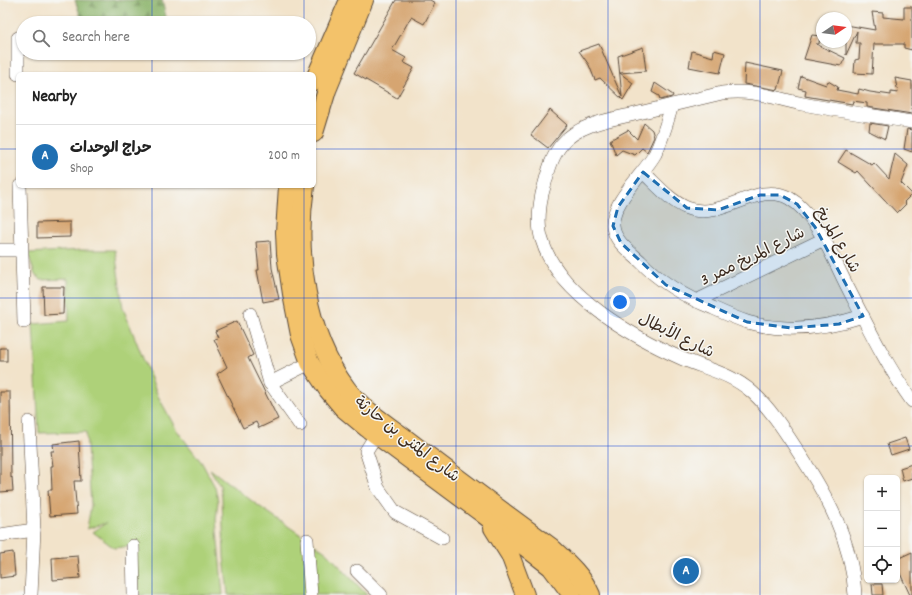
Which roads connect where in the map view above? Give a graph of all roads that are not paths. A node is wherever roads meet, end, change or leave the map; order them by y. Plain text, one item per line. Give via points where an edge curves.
1 (349, 0) edge
2 (364, 0) edge
3 (18, 60) edge
4 (18, 72) edge
5 (316, 77) edge
6 (672, 105) junction
7 (912, 122) edge
8 (316, 126) edge
9 (643, 172) junction
10 (20, 188) edge
11 (288, 188) edge
12 (304, 188) edge
13 (822, 240) junction
14 (0, 250) edge
15 (21, 250) junction
16 (696, 301) junction
17 (250, 314) dead end
18 (863, 316) junction
19 (24, 322) dead end
20 (310, 363) junction
21 (270, 383) junction
22 (912, 401) edge
23 (29, 422) dead end
24 (300, 425) dead end
25 (376, 435) junction
26 (483, 514) junction
27 (34, 530) junction
28 (0, 535) edge
29 (442, 538) dead end
30 (307, 540) dead end
31 (133, 546) dead end
32 (357, 571) dead end
33 (31, 595) edge
34 (134, 595) edge
35 (311, 595) edge
36 (381, 595) edge
37 (525, 595) edge
38 (572, 595) edge
39 (592, 595) edge
40 (855, 595) edge

1 - 5 highway
2 - 8 highway via 327,90
3 - 4 street
6 - 7 street, شارع الأبطال via 742,90 802,104
6 - 9 street via 663,137
6 - 40 street, شارع الأبطال via 599,123 572,134 563,143 554,154 540,203 539,222 543,244 570,287 589,304 642,339 741,383 761,400 815,477 832,508 847,548
9 - 13 street, شارع المريخ via 678,203 697,211 718,210 760,195 780,195 797,204 816,226
9 - 16 street via 622,200 614,217 615,234 653,275
10 - 15 street
11 - 20 highway, شارع المثنى بن حارثة via 286,254 300,335
12 - 39 highway, شارع المثنى بن حارثة via 302,233 306,288 315,329 326,358 348,390 368,410 551,547 588,586
13 - 16 street, شارع المريخ ممر 3
13 - 18 street, شارع المريخ
14 - 15 street
15 - 19 street
16 - 18 street via 747,322 791,328 839,324
17 - 21 street
18 - 22 street, شارع المريخ
20 - 21 street
20 - 25 highway, شارع المثنى بن حارثة via 343,408
21 - 24 street
23 - 27 street
25 - 26 highway, شارع المثنى بن حارثة
25 - 29 street via 366,451 378,488 395,512
26 - 37 highway via 510,555
26 - 38 highway, شارع المثنى بن حارثة via 551,567
27 - 28 street
27 - 33 street
30 - 35 street
31 - 34 street
32 - 36 street

